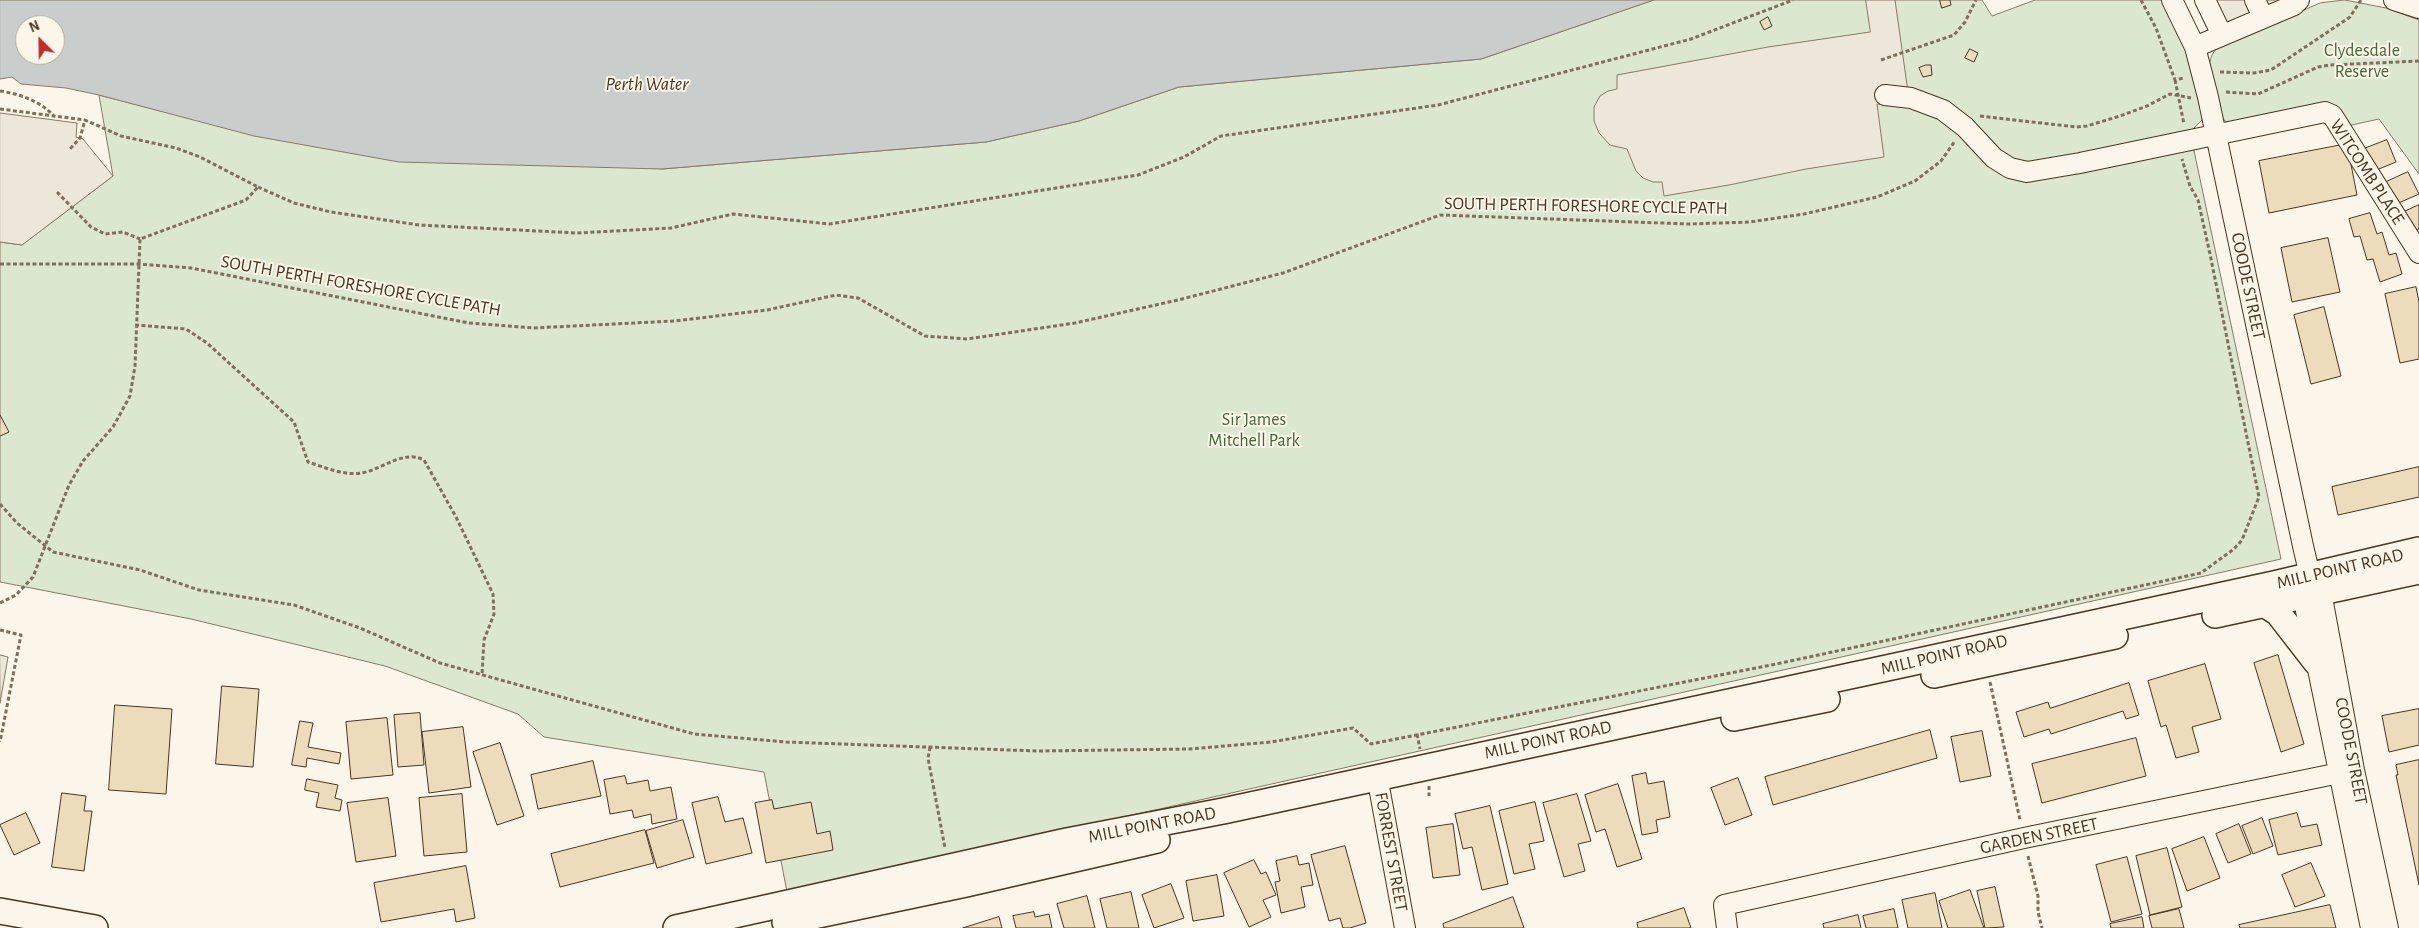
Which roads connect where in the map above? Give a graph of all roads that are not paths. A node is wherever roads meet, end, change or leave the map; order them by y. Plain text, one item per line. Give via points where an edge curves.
1 (2172, 0) edge
2 (2205, 0) edge
3 (2299, 0) edge
4 (2394, 0) edge
5 (2419, 8) edge
6 (2259, 9) edge
7 (2222, 35) junction
8 (2195, 47) junction
9 (1885, 94) dead end
10 (2216, 134) junction
11 (2419, 253) edge
12 (2419, 550) edge
13 (2419, 571) edge
14 (2312, 588) junction
15 (2264, 604) junction
16 (2316, 662) junction
17 (2346, 771) junction
18 (1378, 784) junction
19 (0, 911) edge
20 (795, 917) edge
21 (95, 928) edge
22 (676, 928) edge
23 (759, 928) edge
24 (1405, 928) edge
25 (1728, 928) edge
26 (2371, 928) edge
27 (2388, 928) edge

1 - 8 street, COODE STREET
2 - 7 street
3 - 6 street via 2294,5
4 - 5 street
6 - 7 street
7 - 8 street
8 - 10 street, COODE STREET
9 - 10 street, WITCOMB PLACE via 1911,98 1943,110 1966,127 1994,158 2010,168 2027,172
10 - 11 street, WITCOMB PLACE via 2317,112 2332,115
10 - 14 street, COODE STREET
12 - 14 main road, MILL POINT ROAD
13 - 14 main road, MILL POINT ROAD
14 - 15 main road, MILL POINT ROAD
14 - 16 street, COODE STREET
14 - 17 street, COODE STREET
14 - 18 main road, MILL POINT ROAD
15 - 16 main road via 2278,613
15 - 18 main road, MILL POINT ROAD via 1778,709
16 - 17 street, COODE STREET
17 - 25 street, GARDEN STREET via 1724,905
17 - 26 street, COODE STREET
17 - 27 street, COODE STREET
18 - 20 main road, MILL POINT ROAD via 1067,841
18 - 24 street, FORREST STREET
19 - 21 main road
20 - 22 main road, MILL POINT ROAD
20 - 23 main road, MILL POINT ROAD

